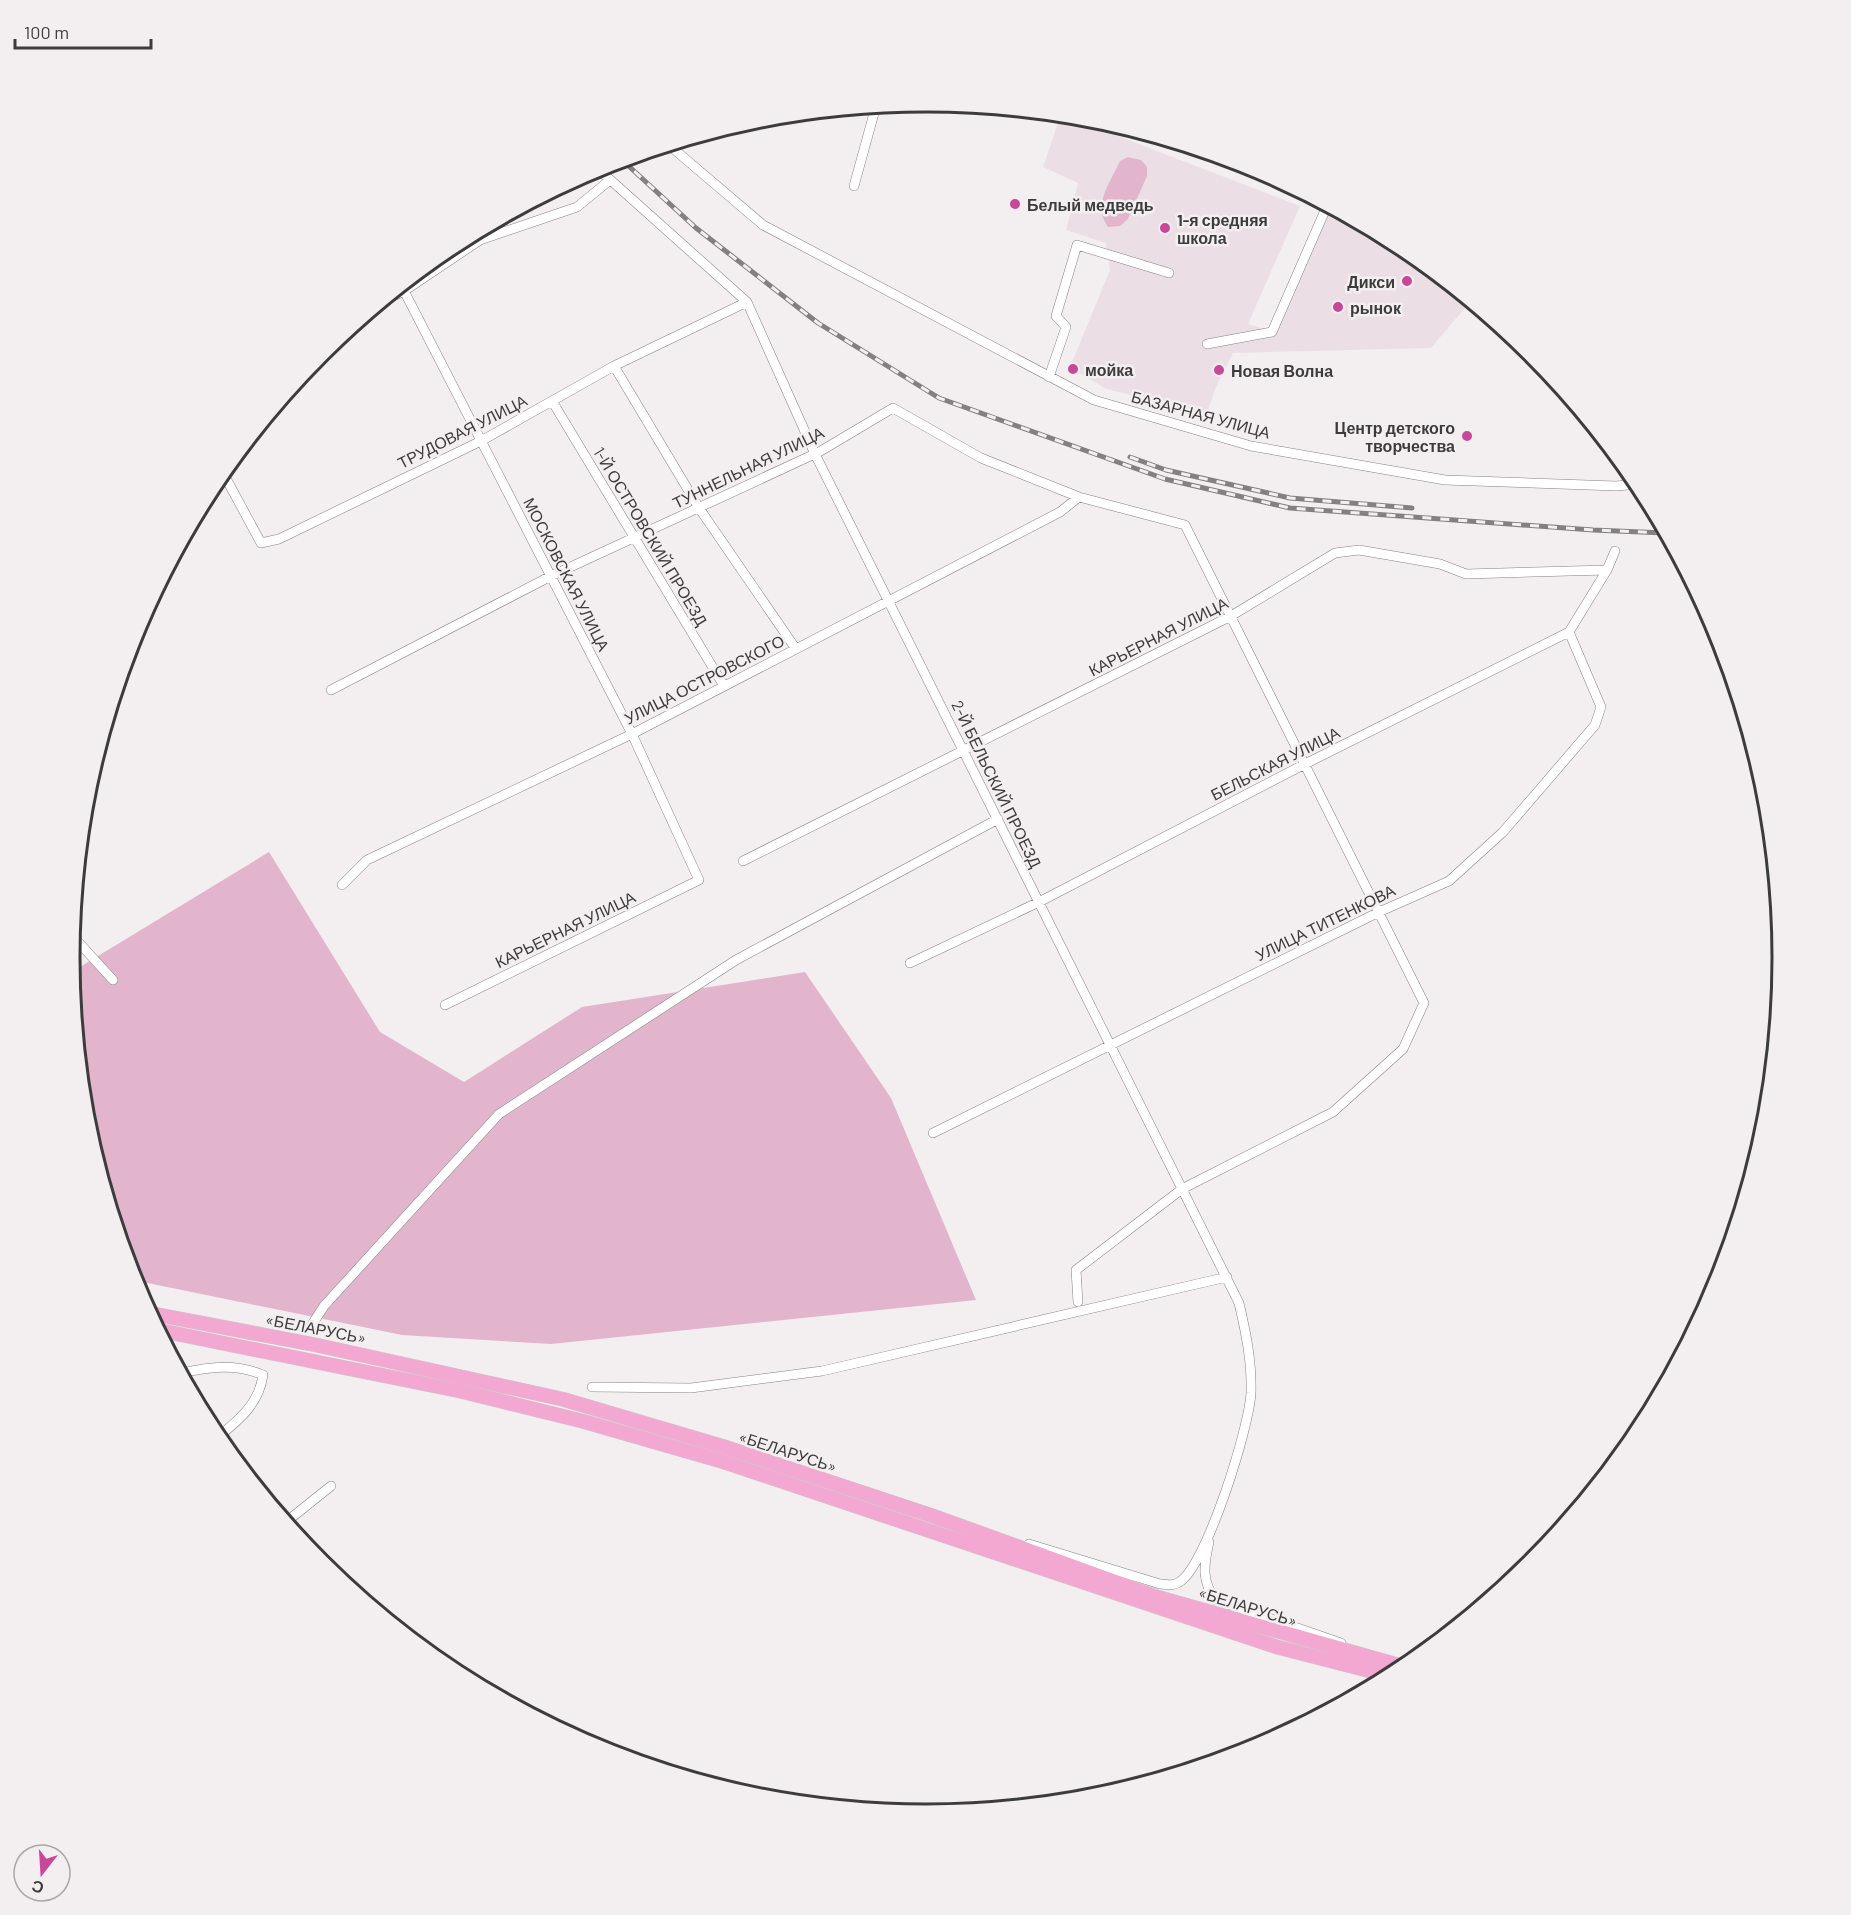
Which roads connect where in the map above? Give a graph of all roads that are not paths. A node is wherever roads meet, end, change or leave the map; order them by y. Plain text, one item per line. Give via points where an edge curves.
1 (874, 113) edge
2 (675, 150) edge
3 (605, 175) edge
4 (610, 180) junction
5 (854, 186) dead end
6 (1325, 213) edge
7 (437, 267) edge
8 (1169, 273) dead end
9 (404, 291) edge
10 (747, 302) junction
11 (1208, 344) dead end
12 (614, 366) junction
13 (1049, 377) junction
14 (552, 401) junction
15 (482, 441) junction
16 (815, 454) junction
17 (227, 480) edge
18 (1628, 485) edge
19 (1079, 497) junction
20 (699, 508) junction
21 (634, 538) junction
22 (1616, 550) dead end
23 (1608, 570) junction
24 (551, 576) junction
25 (889, 600) junction
26 (1231, 616) junction
27 (1569, 633) junction
28 (796, 649) junction
29 (724, 686) junction
30 (331, 690) dead end
31 (632, 734) junction
32 (964, 751) junction
33 (1305, 764) junction
34 (998, 819) junction
35 (743, 861) dead end
36 (699, 880) joint
37 (342, 885) dead end
38 (1039, 902) junction
39 (1378, 912) junction
40 (80, 944) edge
41 (910, 963) dead end
42 (113, 981) dead end
43 (444, 1005) dead end
44 (1110, 1044) junction
45 (933, 1133) dead end
46 (1182, 1189) junction
47 (1227, 1276) junction
48 (1078, 1302) dead end
49 (159, 1315) edge
50 (313, 1323) dead end
51 (167, 1332) edge
52 (188, 1372) edge
53 (592, 1388) dead end
54 (225, 1432) edge
55 (331, 1486) dead end
56 (933, 1516) junction
57 (291, 1518) edge
58 (1214, 1522) junction
59 (1394, 1662) edge
60 (1393, 1663) edge
61 (1377, 1673) edge

1 - 5 street
2 - 13 street, БАЗАРНАЯ УЛИЦА via 763,225
3 - 4 street
4 - 7 street via 577,207 480,240
4 - 10 street
6 - 11 street via 1272,332
8 - 13 street via 1077,245 1056,316 1066,327
9 - 15 street, МОСКОВСКАЯ УЛИЦА
10 - 12 street, ТРУДОВАЯ УЛИЦА
10 - 16 street, 2-Й БЕЛЬСКИЙ ПРОЕЗД
12 - 14 street, ТРУДОВАЯ УЛИЦА
12 - 20 street
13 - 18 street, БАЗАРНАЯ УЛИЦА via 1094,400 1251,446 1445,480
14 - 15 street, ТРУДОВАЯ УЛИЦА
14 - 21 street, 1-Й ОСТРОВСКИЙ ПРОЕЗД
15 - 17 street, ТРУДОВАЯ УЛИЦА via 279,539 261,543
15 - 24 street, МОСКОВСКАЯ УЛИЦА
16 - 19 street, ТУННЕЛЬНАЯ УЛИЦА via 893,408 981,458
16 - 20 street, ТУННЕЛЬНАЯ УЛИЦА
16 - 25 street, 2-Й БЕЛЬСКИЙ ПРОЕЗД
19 - 25 street, УЛИЦА ОСТРОВСКОГО via 1060,512
19 - 26 street, ТУННЕЛЬНАЯ УЛИЦА via 1185,525
20 - 21 street, ТУННЕЛЬНАЯ УЛИЦА
20 - 28 street
21 - 24 street, ТУННЕЛЬНАЯ УЛИЦА
21 - 29 street, 1-Й ОСТРОВСКИЙ ПРОЕЗД
22 - 23 street
23 - 26 street, КАРЬЕРНАЯ УЛИЦА via 1466,574 1440,564 1359,550 1335,553
23 - 27 street
24 - 30 street, ТУННЕЛЬНАЯ УЛИЦА
24 - 31 street, МОСКОВСКАЯ УЛИЦА
25 - 28 street, УЛИЦА ОСТРОВСКОГО
25 - 32 street, 2-Й БЕЛЬСКИЙ ПРОЕЗД
26 - 32 street, КАРЬЕРНАЯ УЛИЦА
26 - 33 street
27 - 33 street, БЕЛЬСКАЯ УЛИЦА
27 - 39 street, УЛИЦА ТИТЕНКОВА via 1601,707 1595,725 1503,832 1449,881
28 - 29 street, УЛИЦА ОСТРОВСКОГО
29 - 31 street, УЛИЦА ОСТРОВСКОГО
31 - 36 street, МОСКОВСКАЯ УЛИЦА
31 - 37 street, УЛИЦА ОСТРОВСКОГО via 367,860
32 - 34 street, 2-Й БЕЛЬСКИЙ ПРОЕЗД
32 - 35 street, КАРЬЕРНАЯ УЛИЦА
33 - 38 street, БЕЛЬСКАЯ УЛИЦА
33 - 39 street
34 - 38 street, 2-Й БЕЛЬСКИЙ ПРОЕЗД
34 - 50 street via 736,960 499,1114 324,1306
36 - 43 street, КАРЬЕРНАЯ УЛИЦА
38 - 41 street, БЕЛЬСКАЯ УЛИЦА
38 - 44 street, 2-Й БЕЛЬСКИЙ ПРОЕЗД
39 - 44 street, УЛИЦА ТИТЕНКОВА
39 - 46 street via 1424,1003 1403,1049 1333,1112
40 - 42 street
44 - 45 street, УЛИЦА ТИТЕНКОВА
44 - 46 street, 2-Й БЕЛЬСКИЙ ПРОЕЗД
46 - 47 street, 2-Й БЕЛЬСКИЙ ПРОЕЗД
46 - 48 street via 1076,1270
47 - 53 street via 822,1371 691,1388
47 - 58 street, 2-Й БЕЛЬСКИЙ ПРОЕЗД via 1246,1333 1250,1396 1243,1432
49 - 56 highway, «БЕЛАРУСЬ» via 562,1399 728,1448
51 - 61 highway, «БЕЛАРУСЬ» via 573,1418 721,1461 1266,1644
52 - 54 street via 243,1366 263,1375 261,1390 245,1414
55 - 57 street
56 - 58 street via 1168,1585 1180,1582 1189,1572
56 - 60 highway, «БЕЛАРУСЬ» via 1157,1597
58 - 59 street via 1204,1576 1216,1600

